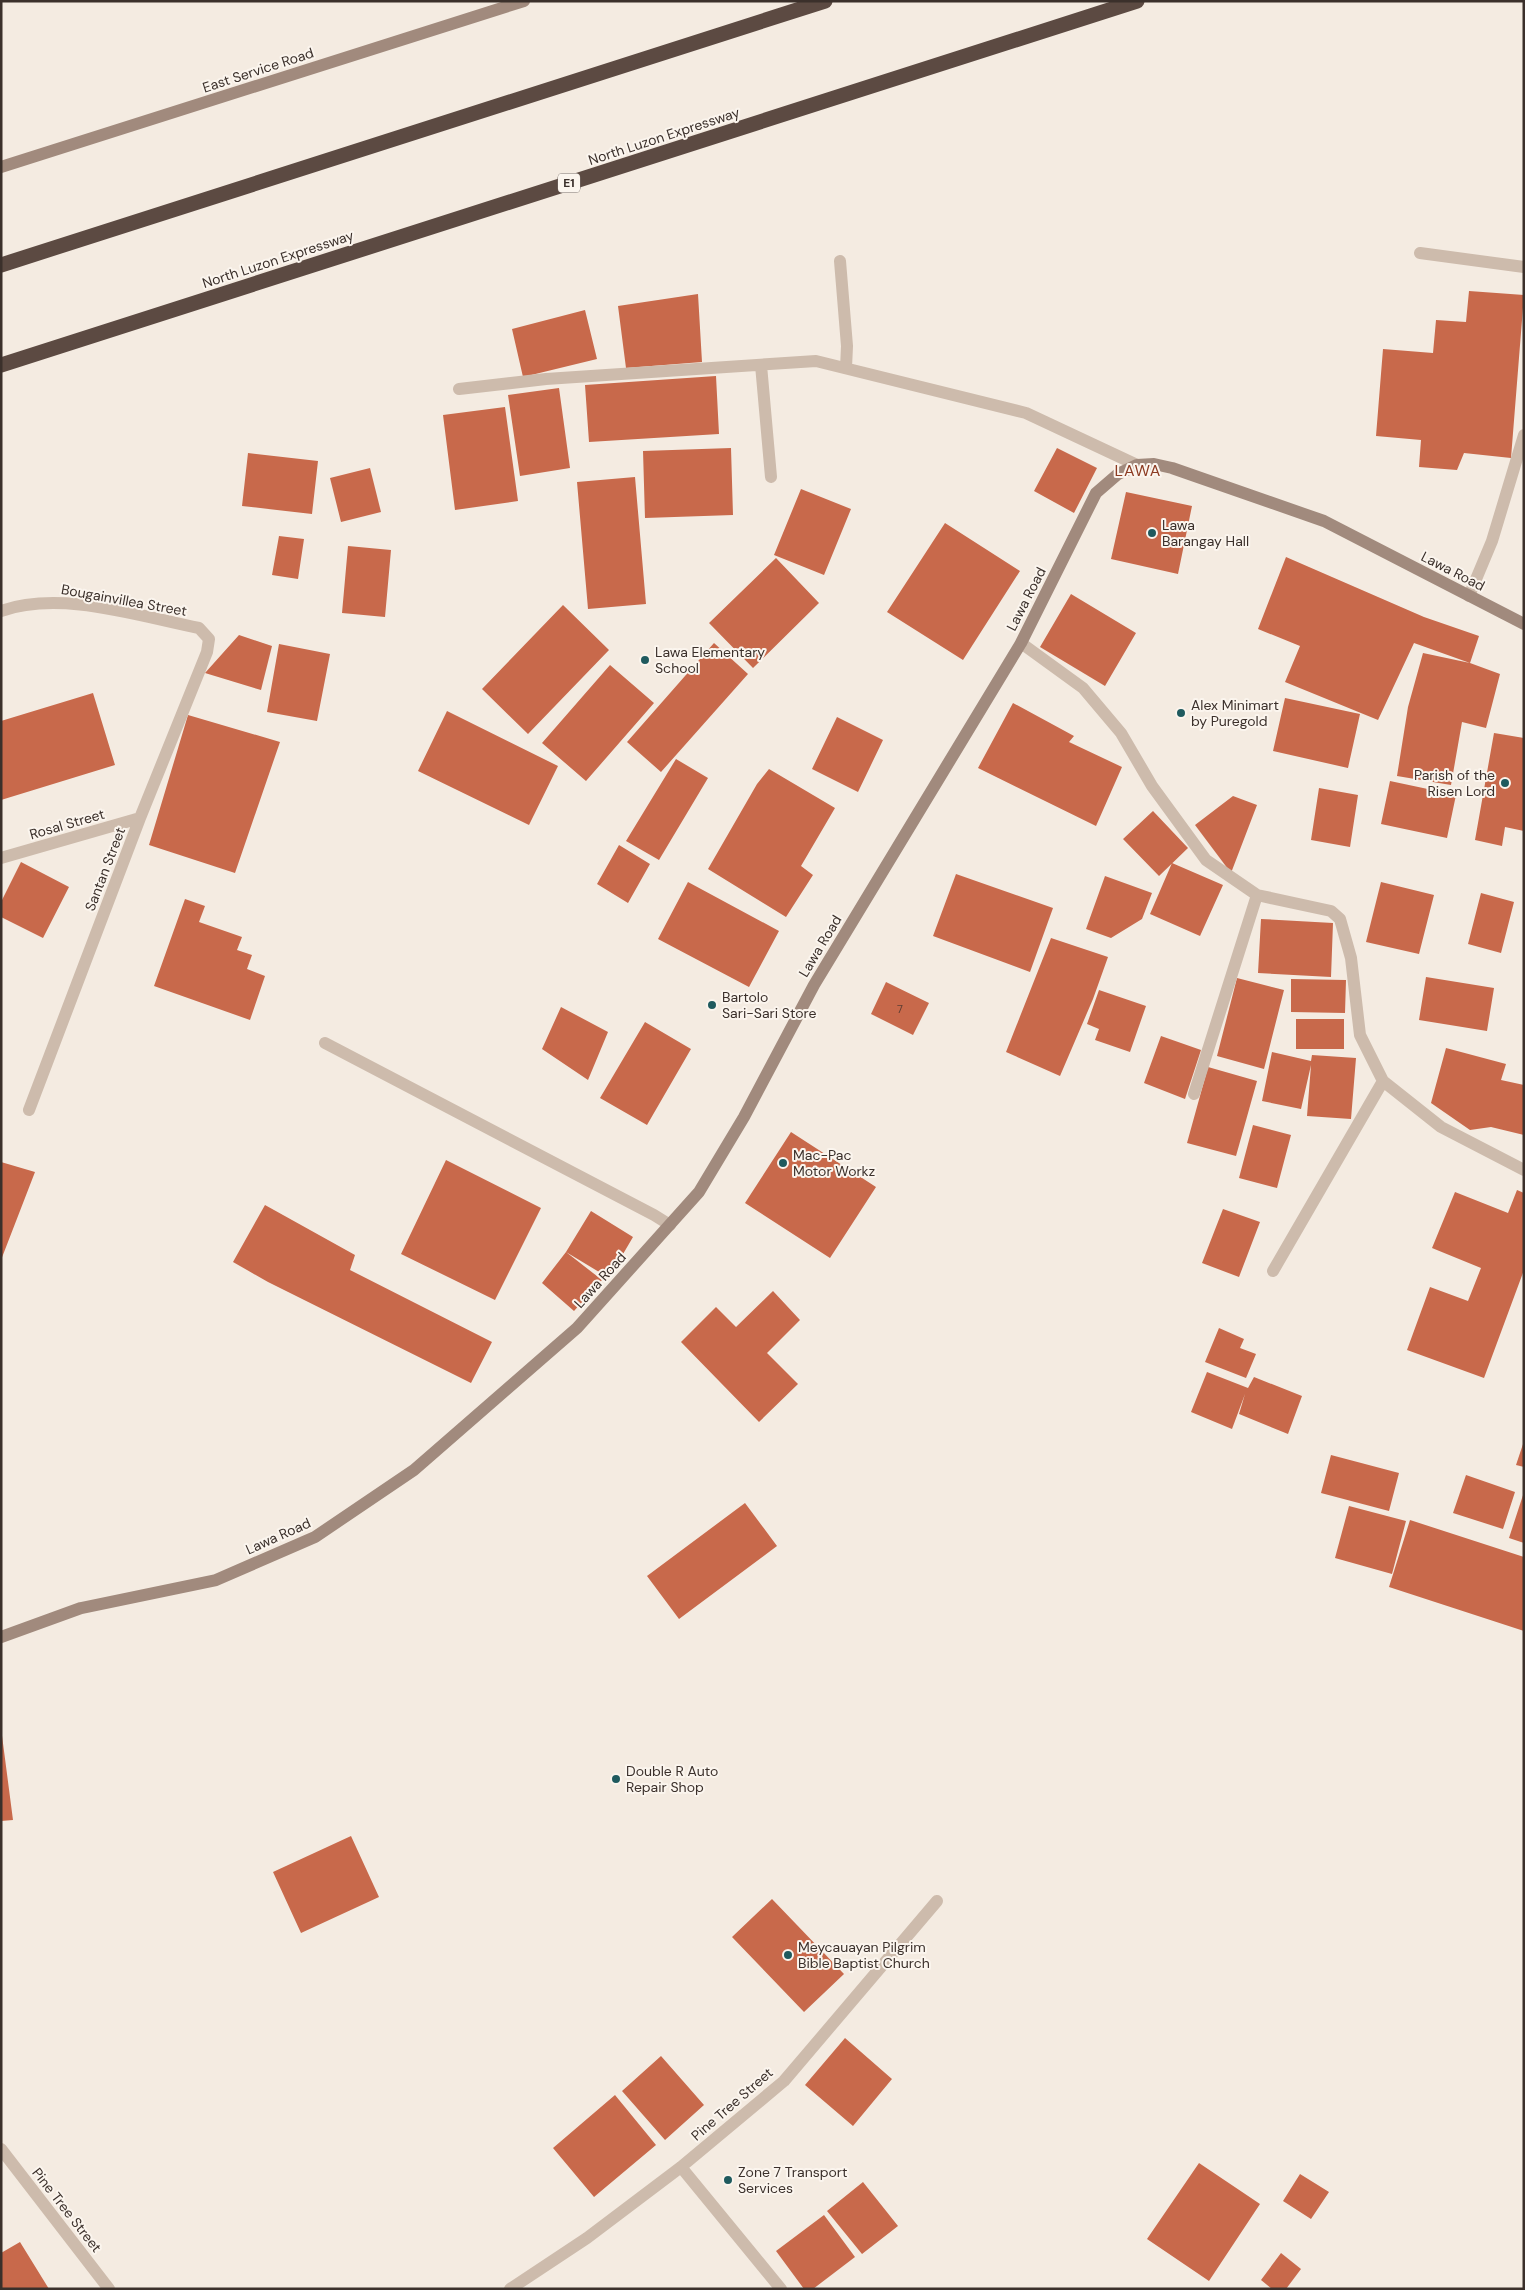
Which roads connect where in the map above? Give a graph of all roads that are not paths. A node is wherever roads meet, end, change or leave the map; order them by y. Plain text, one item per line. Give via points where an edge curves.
1 (524, 1) edge
2 (825, 1) edge
3 (1137, 1) edge
4 (1, 167) edge
5 (1420, 253) dead end
6 (840, 261) dead end
7 (1, 265) edge
8 (1524, 267) edge
9 (761, 364) junction
10 (1, 365) edge
11 (846, 368) junction
12 (459, 389) dead end
13 (1524, 435) edge
14 (1137, 465) junction
15 (771, 477) dead end
16 (1469, 596) junction
17 (1, 610) edge
18 (1524, 624) edge
19 (209, 639) joint
20 (1021, 643) junction
21 (140, 818) junction
22 (1, 858) edge
23 (1257, 895) junction
24 (325, 1044) dead end
25 (1383, 1081) junction
26 (1194, 1094) dead end
27 (29, 1110) dead end
28 (1524, 1170) edge
29 (670, 1225) junction
30 (1273, 1271) dead end
31 (1, 1637) edge
32 (937, 1901) dead end
33 (1, 2149) edge
34 (681, 2167) junction
35 (511, 2288) edge
36 (110, 2289) edge
37 (781, 2289) edge

1 - 4 street, East Service Road
2 - 7 highway
3 - 10 highway, North Luzon Expressway / E1
5 - 8 street
6 - 11 street
9 - 11 street via 816,361
9 - 12 street via 546,379
9 - 15 street
11 - 14 street via 1026,412
13 - 16 street via 1492,541
14 - 16 street, Lawa Road via 1172,468 1324,521
14 - 20 street, Lawa Road via 1118,474 1096,492
16 - 18 street, Lawa Road
17 - 19 street, Bougainvillea Street via 45,602 109,610 199,628
19 - 21 street, Santan Street via 207,652
20 - 23 street via 1083,688 1121,733 1152,786 1206,860
20 - 29 street, Lawa Road via 814,985 744,1117 699,1192
21 - 22 street, Rosal Street
21 - 27 street, Santan Street
23 - 25 street via 1331,911 1340,919 1351,958 1360,1035
23 - 26 street
24 - 29 street
25 - 28 street via 1441,1127
25 - 30 street
29 - 31 street, Lawa Road via 577,1328 414,1470 316,1537 216,1580 81,1608
32 - 34 street, Pine Tree Street via 784,2081
33 - 36 street, Pine Tree Street
34 - 35 street, Pine Tree Street via 587,2238
34 - 37 street

